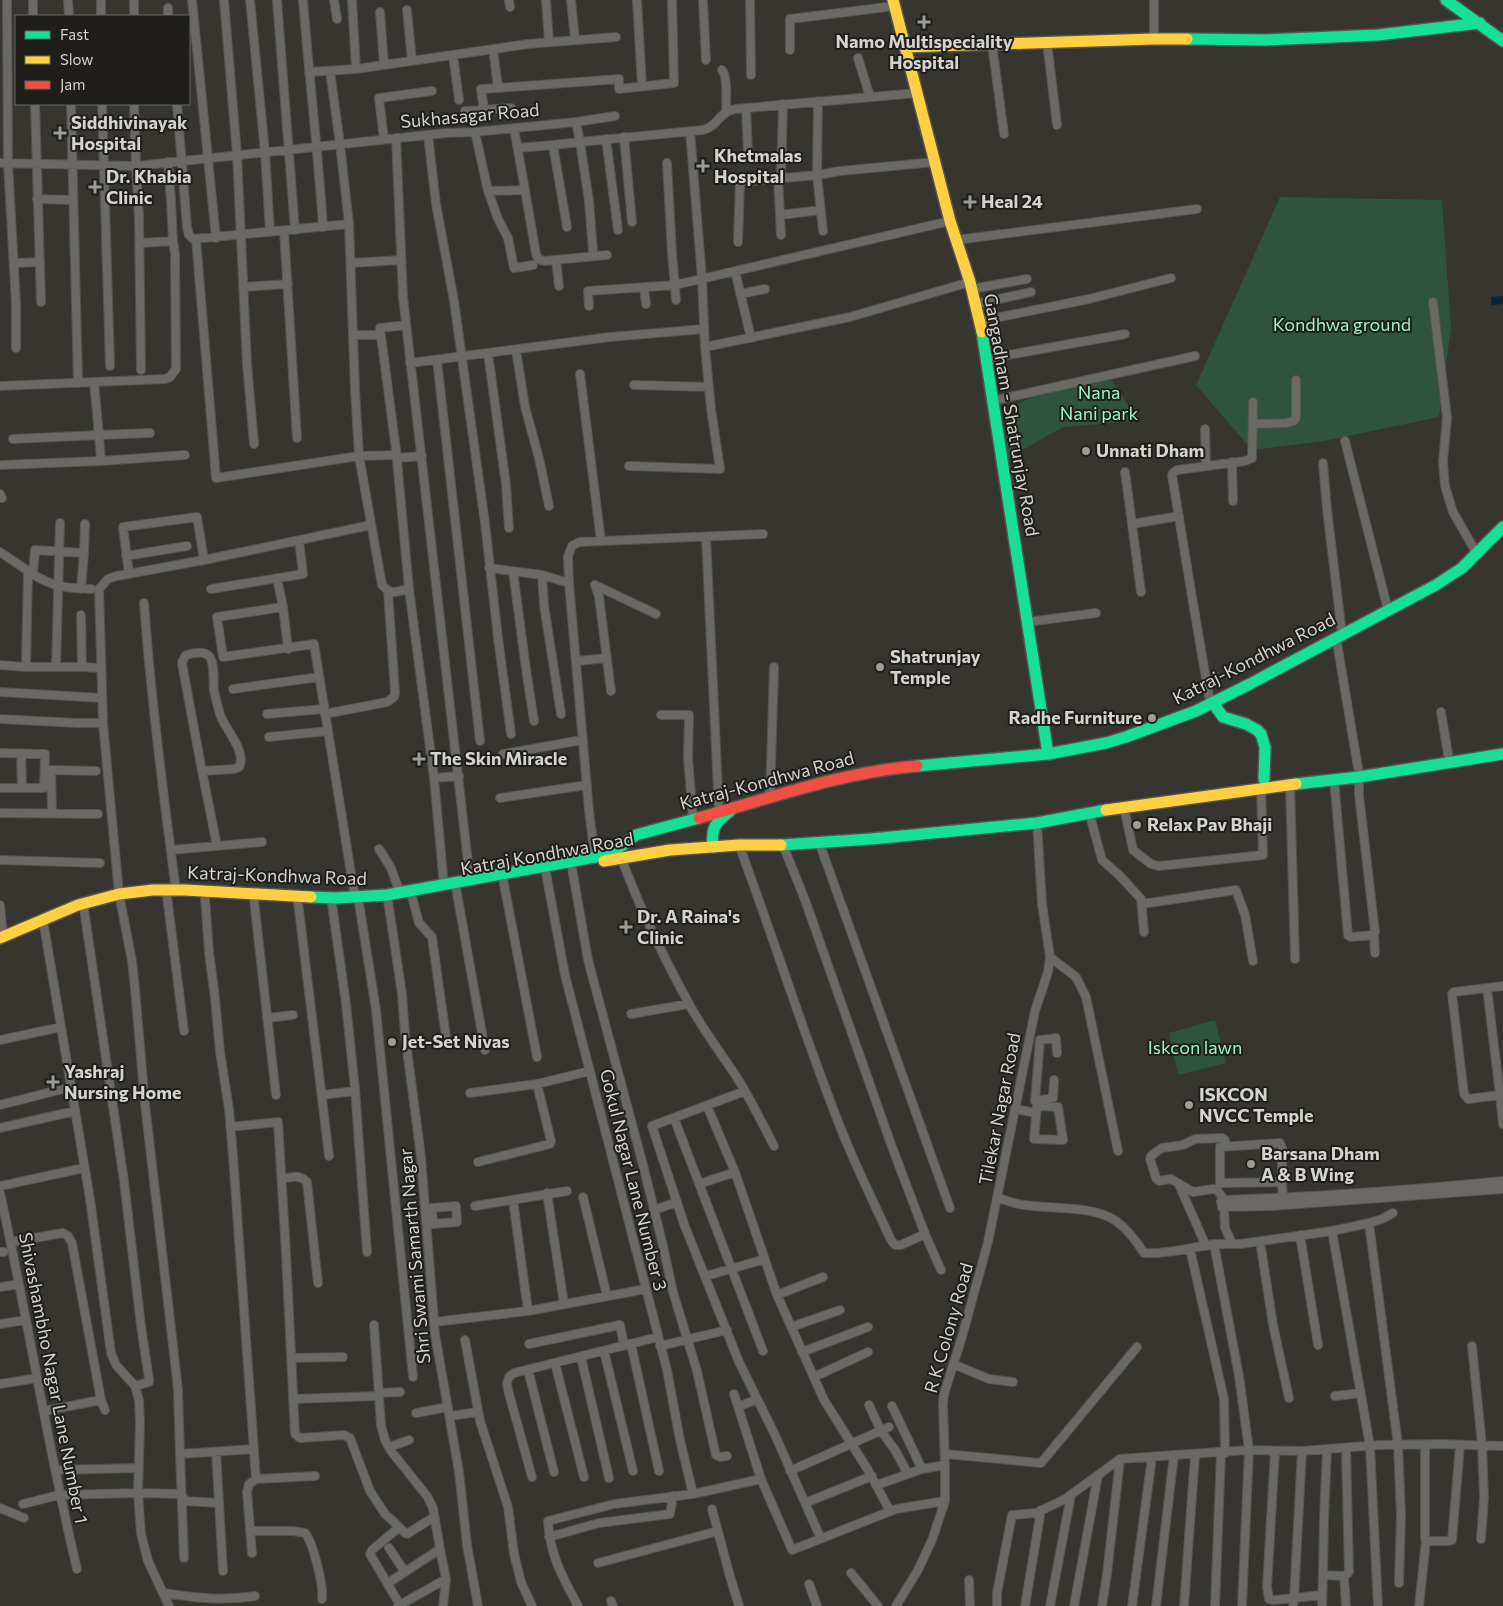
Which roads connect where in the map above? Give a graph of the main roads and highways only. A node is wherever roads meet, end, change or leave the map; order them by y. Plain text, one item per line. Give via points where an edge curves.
1 (1447, 0) edge
2 (894, 3) edge
3 (1480, 24) junction
4 (1503, 41) edge
5 (905, 47) junction
6 (1503, 527) edge
7 (1213, 703) junction
8 (1503, 745) edge
9 (1048, 754) junction
10 (1503, 754) edge
11 (1359, 772) junction
12 (1263, 784) junction
13 (732, 809) junction
14 (713, 847) junction
15 (620, 853) junction
16 (444, 887) junction
17 (171, 893) junction
18 (120, 897) junction
19 (357, 900) junction
20 (1, 940) edge

1 - 3 main road
2 - 5 main road, Gangadham - Shatrunjay Road
3 - 4 main road
3 - 5 main road via 1378,35 1266,40 1154,39
5 - 9 main road, Gangadham - Shatrunjay Road via 950,221 980,321
6 - 7 main road, Katraj-Kondhwa Road via 1462,568 1436,584
7 - 9 main road, Katraj-Kondhwa Road via 1126,737
7 - 12 main road via 1223,717 1260,731 1264,740
8 - 11 main road
9 - 13 main road, Katraj-Kondhwa Road via 857,774
10 - 11 main road
11 - 12 main road
11 - 12 main road via 1334,780 1290,785
12 - 14 main road, Katraj Kondhwa Road via 1227,793 1089,812 1037,823 783,845
13 - 14 main road via 714,826
13 - 15 main road, Katraj-Kondhwa Road via 636,835
14 - 15 main road, Katraj Kondhwa Road
15 - 16 main road, Katraj-Kondhwa Road
15 - 16 main road, Katraj Kondhwa Road via 572,868 456,888
16 - 19 main road, Katraj-Kondhwa Road
16 - 19 main road, Katraj Kondhwa Road via 388,902
17 - 18 main road, Katraj-Kondhwa Road via 153,890
17 - 19 main road, Katraj-Kondhwa Road
17 - 19 main road, Katraj Kondhwa Road via 205,898 332,904
18 - 20 main road, Katraj-Kondhwa Road
18 - 20 main road, Katraj-Kondhwa Road via 78,905

